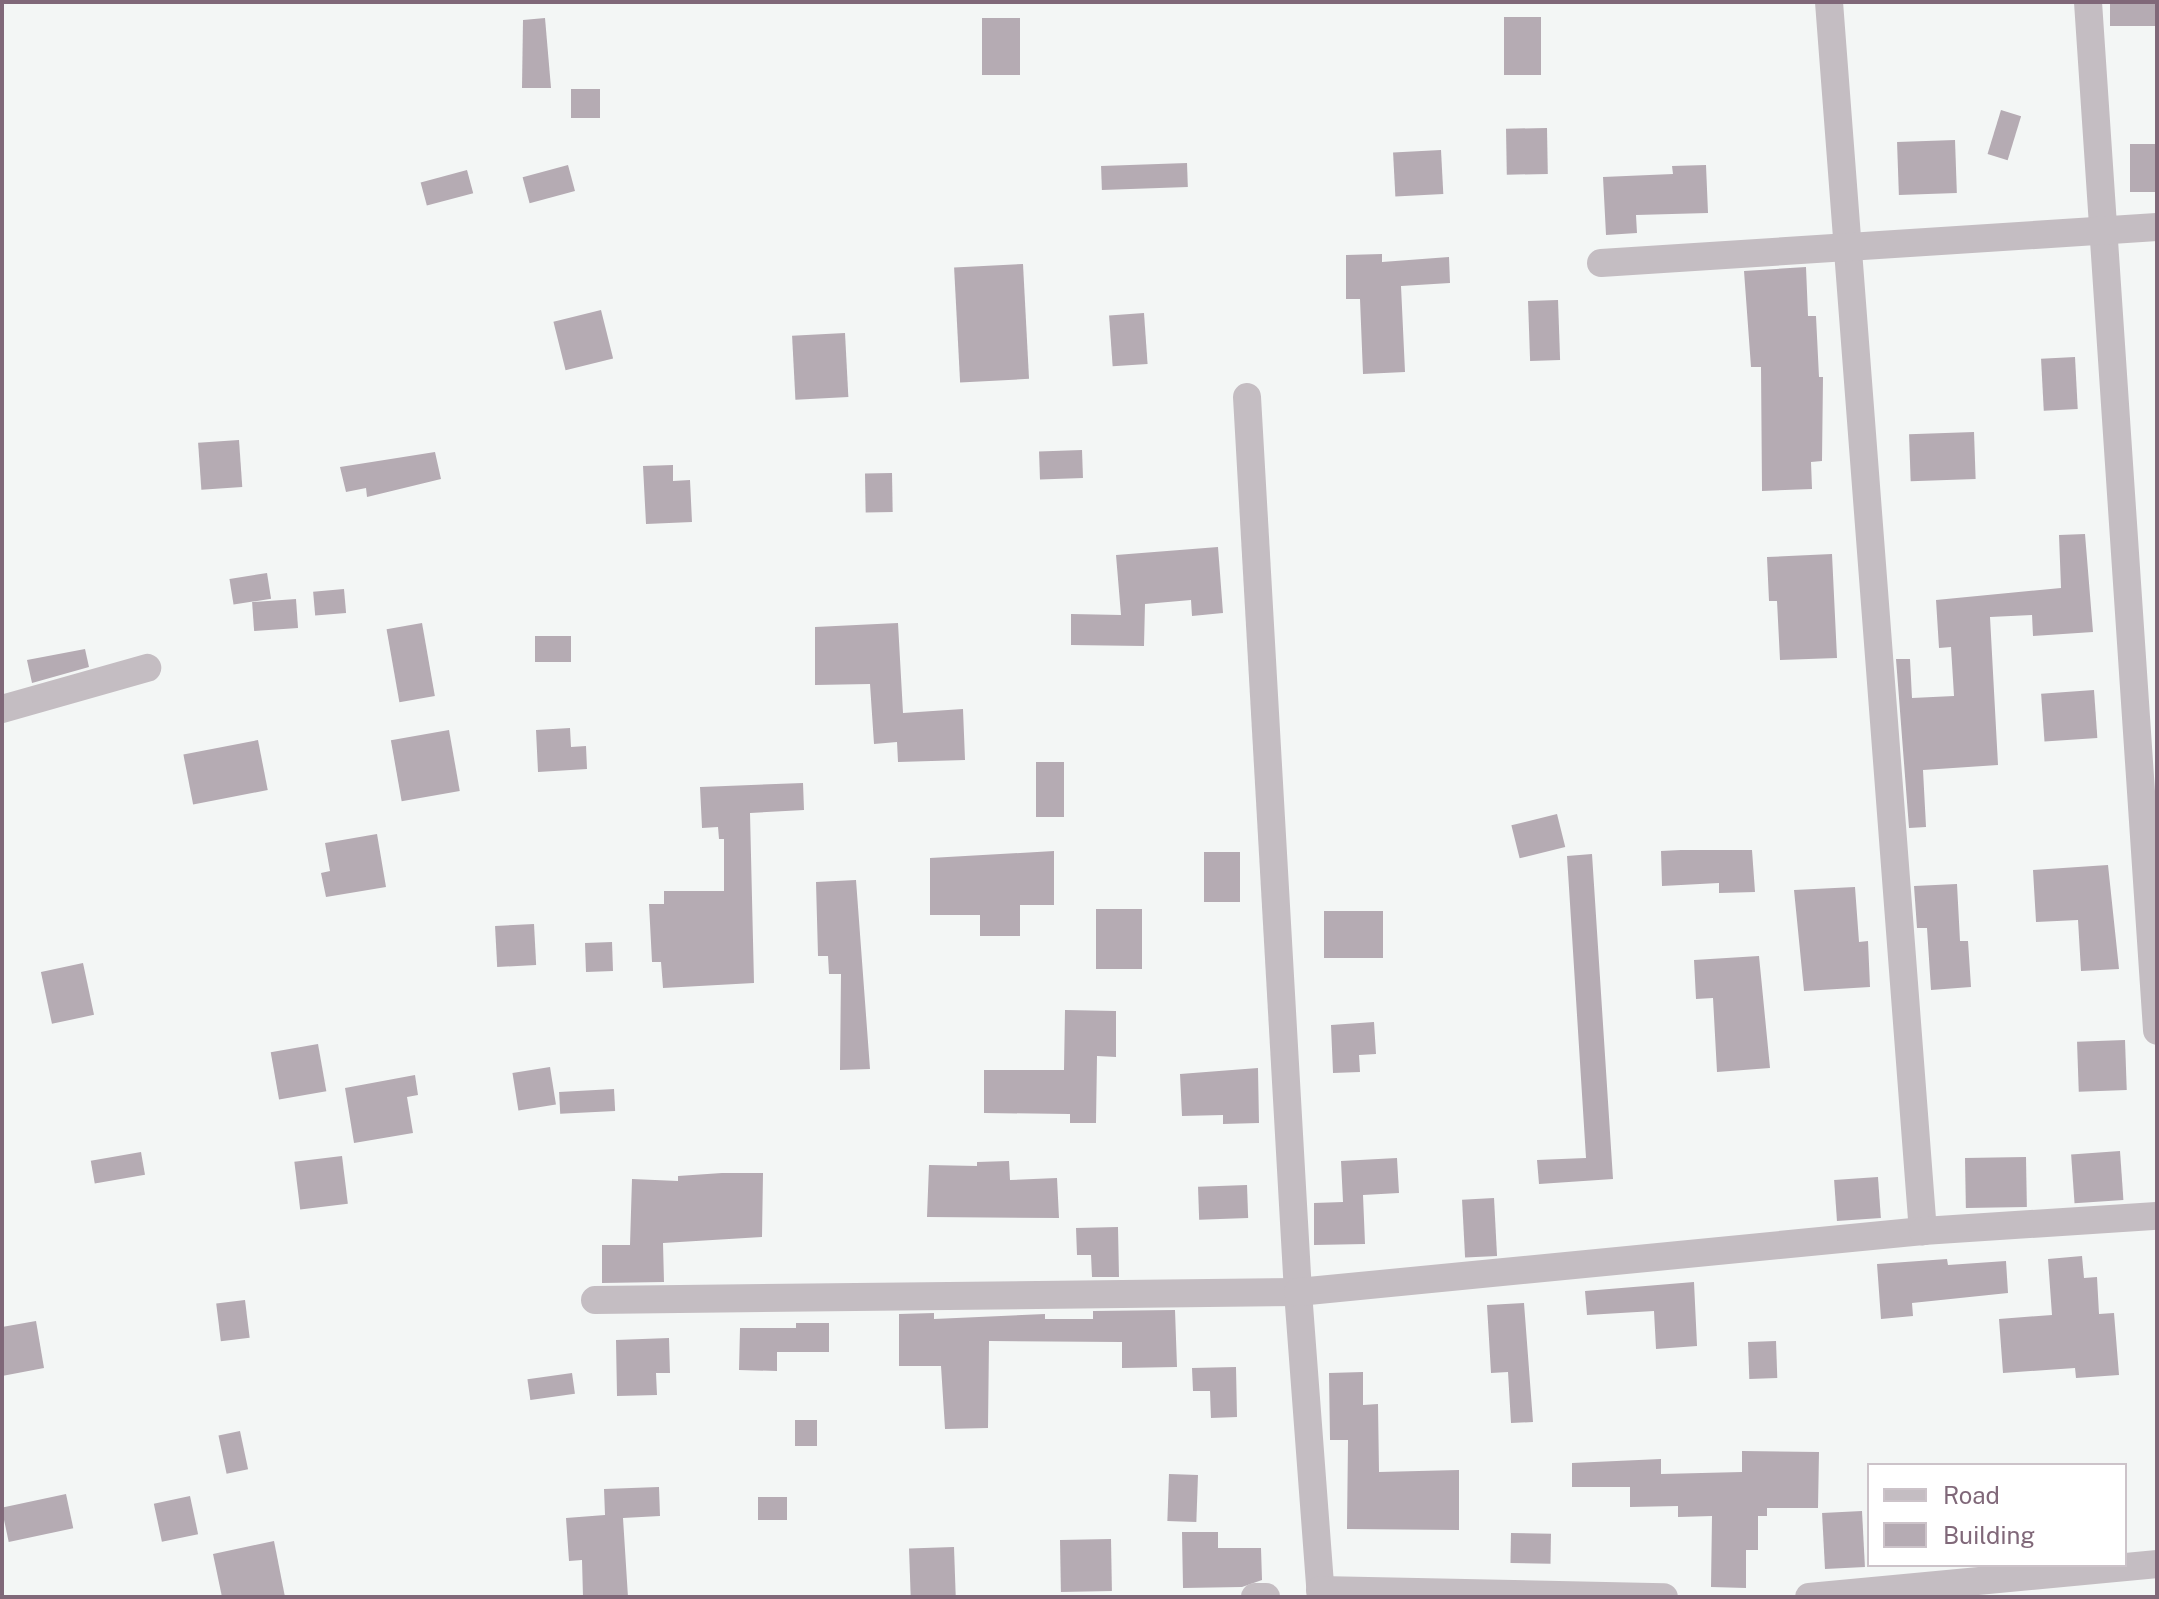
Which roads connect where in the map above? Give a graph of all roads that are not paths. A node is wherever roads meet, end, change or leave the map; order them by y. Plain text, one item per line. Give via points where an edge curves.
1 (1829, 2) edge
2 (2088, 2) edge
3 (2157, 227) edge
4 (2104, 229) junction
5 (1847, 247) junction
6 (1601, 263) dead end
7 (1247, 397) dead end
8 (147, 668) dead end
9 (2, 709) edge
10 (2157, 1031) edge
11 (2157, 1216) edge
12 (1923, 1231) junction
13 (1298, 1292) junction
14 (595, 1300) dead end
15 (2157, 1564) edge
16 (2125, 1567) edge
17 (2127, 1567) edge
18 (1320, 1594) edge
19 (1255, 1597) edge
20 (1266, 1597) edge
21 (1664, 1597) edge
22 (1809, 1597) edge

1 - 5 street
2 - 4 street
3 - 4 street
4 - 5 street
4 - 10 street
5 - 6 street
5 - 12 street
7 - 13 street
8 - 9 street
11 - 12 street
12 - 13 street
13 - 14 street
13 - 18 street
15 - 17 street
16 - 22 street
18 - 21 street
19 - 20 street

